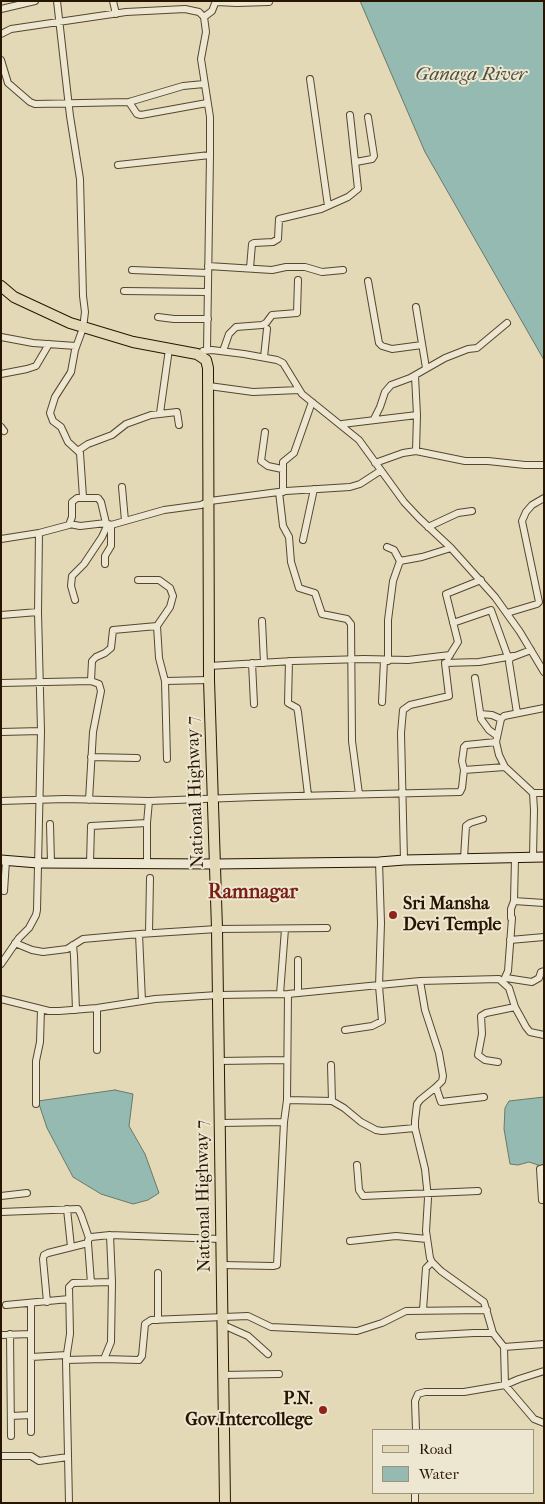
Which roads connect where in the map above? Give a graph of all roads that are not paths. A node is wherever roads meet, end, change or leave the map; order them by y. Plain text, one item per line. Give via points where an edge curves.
1 (35, 1) edge
2 (57, 1) edge
3 (113, 1) edge
4 (216, 1) edge
5 (269, 2) edge
6 (1, 9) edge
7 (116, 14) junction
8 (204, 17) junction
9 (60, 22) junction
10 (1, 34) edge
11 (1, 60) edge
12 (310, 79) dead end
13 (204, 84) junction
14 (128, 102) junction
15 (207, 103) junction
16 (69, 104) junction
17 (350, 115) dead end
18 (368, 117) dead end
19 (210, 156) junction
20 (356, 162) junction
21 (118, 165) dead end
22 (328, 206) junction
23 (208, 266) junction
24 (250, 268) junction
25 (132, 270) dead end
26 (342, 270) dead end
27 (208, 273) junction
28 (298, 280) dead end
29 (368, 281) dead end
30 (1, 286) edge
31 (124, 291) dead end
32 (208, 292) junction
33 (416, 306) dead end
34 (158, 317) dead end
35 (208, 320) junction
36 (507, 324) dead end
37 (84, 328) junction
38 (267, 329) dead end
39 (1, 337) edge
40 (49, 344) junction
41 (76, 346) junction
42 (422, 346) junction
43 (169, 349) junction
44 (223, 351) junction
45 (202, 352) junction
46 (264, 358) junction
47 (426, 368) junction
48 (1, 374) edge
49 (415, 376) junction
50 (210, 386) junction
51 (299, 390) junction
52 (312, 402) junction
53 (160, 413) junction
54 (417, 415) junction
55 (374, 419) junction
56 (342, 424) junction
57 (179, 425) dead end
58 (265, 432) dead end
59 (79, 450) junction
60 (416, 451) junction
61 (374, 463) junction
62 (544, 465) edge
63 (282, 469) junction
64 (380, 471) junction
65 (122, 487) dead end
66 (314, 489) junction
67 (281, 492) junction
68 (83, 497) junction
69 (544, 498) edge
70 (210, 501) junction
71 (472, 511) dead end
72 (125, 521) junction
73 (70, 524) junction
74 (108, 524) junction
75 (428, 527) junction
76 (39, 533) junction
77 (1, 539) edge
78 (303, 540) dead end
79 (387, 547) dead end
80 (451, 548) junction
81 (400, 561) junction
82 (105, 564) dead end
83 (138, 580) dead end
84 (481, 580) junction
85 (75, 600) dead end
86 (542, 601) edge
87 (38, 612) junction
88 (507, 613) junction
89 (1, 615) edge
90 (262, 621) dead end
91 (453, 623) junction
92 (157, 626) junction
93 (531, 650) junction
94 (450, 655) junction
95 (511, 656) junction
96 (352, 660) junction
97 (386, 660) junction
98 (289, 661) junction
99 (252, 663) junction
100 (264, 663) junction
101 (445, 663) junction
102 (209, 666) junction
103 (543, 668) edge
104 (475, 678) dead end
105 (209, 680) junction
106 (92, 681) junction
107 (165, 681) junction
108 (40, 682) junction
109 (1, 683) edge
110 (382, 702) dead end
111 (254, 704) dead end
112 (544, 708) edge
113 (517, 713) junction
114 (480, 714) junction
115 (501, 719) junction
116 (41, 731) junction
117 (1, 732) edge
118 (496, 738) junction
119 (91, 757) junction
120 (137, 758) dead end
121 (167, 759) dead end
122 (505, 767) junction
123 (464, 770) junction
124 (533, 793) junction
125 (544, 793) edge
126 (359, 794) junction
127 (402, 794) junction
128 (308, 795) junction
129 (213, 798) junction
130 (39, 799) junction
131 (1, 800) edge
132 (89, 800) junction
133 (149, 801) junction
134 (483, 819) dead end
135 (146, 823) junction
136 (50, 824) dead end
137 (533, 856) junction
138 (544, 857) edge
139 (464, 858) junction
140 (515, 858) junction
141 (404, 860) junction
142 (3, 861) edge
143 (380, 862) junction
144 (38, 863) junction
145 (51, 863) junction
146 (90, 863) junction
147 (146, 863) junction
148 (215, 864) junction
149 (150, 878) dead end
150 (4, 891) dead end
151 (514, 901) junction
152 (544, 903) edge
153 (327, 928) dead end
154 (217, 929) junction
155 (285, 929) junction
156 (139, 934) junction
157 (149, 934) junction
158 (544, 937) edge
159 (510, 940) junction
160 (15, 943) junction
161 (73, 945) junction
162 (298, 960) dead end
163 (1, 964) edge
164 (544, 972) edge
165 (504, 980) junction
166 (420, 982) junction
167 (379, 986) junction
168 (298, 993) junction
169 (284, 994) junction
170 (218, 995) junction
171 (1, 999) edge
172 (142, 1001) junction
173 (515, 1007) junction
174 (97, 1008) junction
175 (40, 1009) junction
176 (76, 1010) junction
177 (345, 1030) dead end
178 (544, 1036) edge
179 (97, 1050) dead end
180 (286, 1060) junction
181 (219, 1061) junction
182 (498, 1062) dead end
183 (331, 1065) dead end
184 (436, 1087) junction
185 (484, 1096) dead end
186 (287, 1100) junction
187 (332, 1101) junction
188 (36, 1104) dead end
189 (284, 1122) junction
190 (220, 1123) junction
191 (415, 1128) junction
192 (357, 1165) dead end
193 (544, 1168) edge
194 (478, 1191) dead end
195 (427, 1192) junction
196 (27, 1194) dead end
197 (1, 1196) edge
198 (544, 1200) edge
199 (67, 1209) junction
200 (1, 1212) edge
201 (110, 1235) junction
202 (221, 1239) junction
203 (427, 1239) junction
204 (88, 1241) junction
205 (350, 1241) dead end
206 (71, 1247) junction
207 (432, 1262) junction
208 (222, 1265) junction
209 (158, 1273) dead end
210 (112, 1282) junction
211 (91, 1283) junction
212 (69, 1299) junction
213 (46, 1302) junction
214 (31, 1304) junction
215 (6, 1305) dead end
216 (423, 1310) junction
217 (487, 1310) junction
218 (158, 1320) junction
219 (221, 1321) junction
220 (493, 1333) junction
221 (10, 1334) junction
222 (31, 1334) junction
223 (1, 1335) edge
224 (419, 1336) dead end
225 (544, 1344) edge
226 (504, 1347) junction
227 (268, 1354) dead end
228 (32, 1357) junction
229 (67, 1358) junction
230 (104, 1358) junction
231 (544, 1372) edge
232 (279, 1374) dead end
233 (222, 1375) junction
234 (505, 1385) junction
235 (31, 1414) junction
236 (10, 1416) junction
237 (544, 1423) edge
238 (416, 1429) edge
239 (31, 1432) dead end
240 (11, 1436) dead end
241 (1, 1456) edge
242 (68, 1457) junction
243 (69, 1503) edge
244 (225, 1503) edge

1 - 6 street
2 - 9 street
3 - 7 street
4 - 5 street
4 - 8 street via 212,11
7 - 8 street via 185,9 199,12
7 - 9 street
8 - 13 street via 206,32 201,59
9 - 10 street via 11,29
9 - 16 street
11 - 16 street via 8,83 30,102
12 - 22 street
13 - 14 street via 183,86
13 - 15 street
14 - 15 street via 141,115
14 - 16 street
15 - 19 street
16 - 37 street via 80,179
17 - 20 street
18 - 20 street via 374,156
19 - 21 street
19 - 23 street
20 - 22 street via 358,189
22 - 24 street via 280,219 278,239 252,244
23 - 24 street
23 - 27 street
24 - 26 street via 272,270 305,266 318,272
25 - 27 street
27 - 32 street
28 - 44 street via 297,314 272,315 262,325 236,327 229,334
29 - 42 street via 382,346 392,349
30 - 37 main road via 24,303
31 - 32 street
32 - 35 street
33 - 42 street
34 - 35 street
35 - 45 street
36 - 47 street via 477,348
37 - 41 street
37 - 43 main road
38 - 46 street
39 - 40 street
40 - 41 street
40 - 48 street via 36,366
41 - 59 street via 71,372 55,397 50,412 68,442
42 - 47 street
43 - 45 main road
43 - 53 street
44 - 45 street
44 - 46 street
45 - 50 main road, National Highway 7
46 - 51 street via 282,363
47 - 49 street
49 - 54 street
49 - 55 street via 388,387
50 - 51 street via 252,392
50 - 70 main road, National Highway 7
51 - 52 street
52 - 56 street
52 - 63 street via 294,453 283,462
53 - 57 street via 177,412
53 - 59 street via 126,424 112,435
54 - 55 street
54 - 60 street
55 - 56 street
56 - 61 street via 364,445
58 - 63 street via 261,461
59 - 68 street
60 - 61 street
60 - 62 street via 465,461
61 - 64 street
63 - 67 street
64 - 66 street via 356,486
64 - 75 street
65 - 72 street
66 - 67 street
66 - 78 street
67 - 70 street
67 - 96 street via 283,526 289,537 297,585 316,593 322,614 350,621
68 - 73 street via 72,502
68 - 74 street via 100,500
69 - 86 street via 532,505 522,521
70 - 72 street
70 - 102 main road, National Highway 7
71 - 75 street via 458,513
72 - 74 street
73 - 74 street
73 - 76 street
74 - 82 street via 111,546 105,556
74 - 85 street via 84,564 72,576
75 - 80 street
76 - 77 street
76 - 87 street
79 - 81 street via 394,550
80 - 81 street via 422,558
80 - 84 street
81 - 97 street via 393,581
83 - 92 street via 159,580 172,591 173,602
84 - 88 street
84 - 91 street via 446,594
86 - 88 street
87 - 89 street
87 - 108 street
88 - 93 street
90 - 100 street
91 - 94 street via 458,642
91 - 95 street via 491,610
92 - 106 street via 113,630 111,648 92,661
92 - 107 street via 159,658
93 - 95 street
93 - 103 street
94 - 97 street via 419,660
94 - 101 street
95 - 101 street via 479,662
95 - 113 street via 509,662
96 - 97 street
96 - 98 street
96 - 126 street via 352,741
97 - 110 street
98 - 100 street
98 - 128 street via 288,703 298,712
99 - 100 street
99 - 102 street
99 - 111 street
101 - 127 street via 449,696 410,705 403,710
102 - 105 main road, National Highway 7
104 - 114 street
105 - 107 street
105 - 129 main road, National Highway 7
106 - 108 street
106 - 119 street via 99,684 101,691
107 - 121 street
108 - 109 street
108 - 116 street
112 - 113 street
113 - 115 street
114 - 115 street
114 - 118 street
115 - 118 street
116 - 117 street
116 - 130 street
118 - 122 street
118 - 123 street via 464,747
119 - 120 street
119 - 132 street
122 - 123 street
122 - 124 street
123 - 127 street via 460,792
124 - 125 street
124 - 137 street
126 - 127 street
126 - 128 street
127 - 141 street
128 - 129 street
129 - 133 street
129 - 148 main road, National Highway 7
130 - 131 street
130 - 132 street
130 - 144 street
132 - 133 street
133 - 135 street
134 - 139 street via 466,826
135 - 146 street via 91,826
135 - 147 street
136 - 145 street
137 - 138 main road
137 - 140 main road
139 - 140 main road
139 - 141 main road
140 - 151 street
141 - 143 main road
142 - 144 main road
142 - 150 street
143 - 148 main road
143 - 167 street
144 - 145 main road
144 - 160 street via 36,915
145 - 146 main road
146 - 147 main road
147 - 148 main road
148 - 154 main road, National Highway 7
149 - 157 street
151 - 152 street
151 - 159 street
153 - 155 street
154 - 155 street
154 - 157 street
154 - 170 main road, National Highway 7
155 - 169 street
156 - 157 street
156 - 161 street via 83,939
156 - 172 street
158 - 159 street
159 - 165 street via 508,971
160 - 161 street via 43,952 67,949
160 - 163 street
161 - 176 street
162 - 168 street
164 - 165 street via 532,982
165 - 166 street
165 - 173 street
166 - 167 street
166 - 184 street via 425,1010 440,1053 442,1081
167 - 168 street
167 - 177 street via 382,1021
168 - 169 street
169 - 170 street
169 - 180 street
170 - 172 street
170 - 181 main road, National Highway 7
171 - 175 street
172 - 174 street
173 - 178 street via 530,1032
173 - 182 street via 481,1016 478,1055
174 - 176 street
174 - 179 street
175 - 176 street
175 - 188 street
180 - 181 street
180 - 186 street
181 - 190 main road, National Highway 7
183 - 187 street
184 - 185 street via 443,1102
184 - 191 street via 420,1100
186 - 187 street
186 - 189 street
187 - 191 street via 376,1130
189 - 190 street
189 - 208 street via 277,1265
190 - 202 main road, National Highway 7
191 - 195 street via 424,1161
192 - 195 street via 358,1190 363,1196
193 - 198 street via 540,1169
194 - 195 street
195 - 203 street
196 - 197 street
199 - 200 street
199 - 204 street via 80,1211
199 - 206 street
201 - 202 street
201 - 204 street
201 - 210 street
202 - 208 main road, National Highway 7
203 - 205 street via 396,1236
203 - 207 street
204 - 206 street
204 - 211 street
206 - 213 street via 44,1255
207 - 216 street via 426,1268
207 - 217 street via 482,1300
208 - 219 main road, National Highway 7
209 - 218 street
210 - 211 street
210 - 230 street via 111,1342
211 - 212 street via 71,1285
212 - 213 street
212 - 229 street
213 - 214 street
214 - 215 street
214 - 222 street
216 - 217 street
216 - 219 street via 402,1311 382,1323 356,1331 271,1327 248,1316
217 - 220 street
218 - 219 street
218 - 230 street via 145,1324 142,1358
219 - 227 street via 248,1336
219 - 233 main road, National Highway 7
220 - 224 street
220 - 226 street
221 - 222 street
221 - 223 street
221 - 236 street
222 - 228 street
225 - 226 street
226 - 234 street
228 - 229 street
228 - 235 street
229 - 230 street
229 - 242 street
231 - 234 street
232 - 233 street
233 - 244 main road, National Highway 7
234 - 237 street via 534,1419
234 - 238 street via 464,1392 418,1394 415,1401
235 - 236 street
235 - 239 street
236 - 240 street
241 - 242 street via 31,1456 39,1460
242 - 243 street

